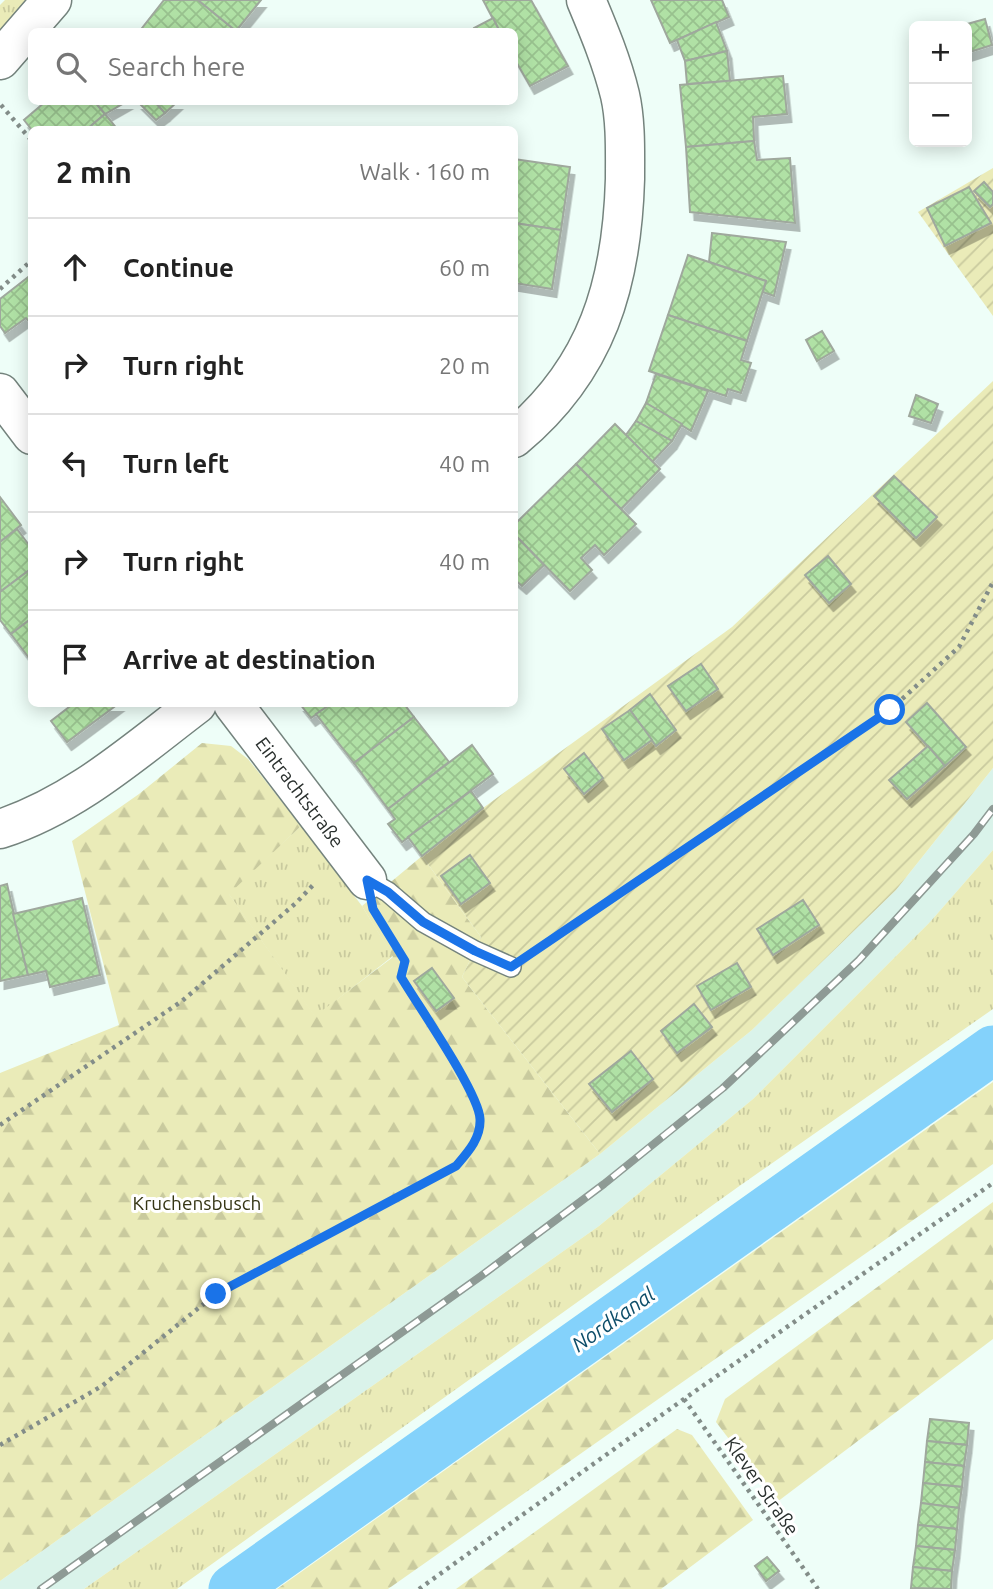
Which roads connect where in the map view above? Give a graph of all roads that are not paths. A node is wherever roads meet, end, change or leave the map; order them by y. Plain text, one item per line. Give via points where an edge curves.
1 (52, 0) edge
2 (586, 0) edge
3 (0, 60) edge
4 (0, 393) edge
5 (28, 431) edge
6 (518, 435) edge
7 (193, 707) edge
8 (235, 707) edge
9 (0, 829) edge
10 (356, 866) joint
11 (511, 967) road end

1 - 3 street
2 - 6 street via 620,97 624,225 598,330 573,375
4 - 5 street
7 - 9 street via 79,793
8 - 10 street, Eintrachtstraße
10 - 11 lane via 423,922

